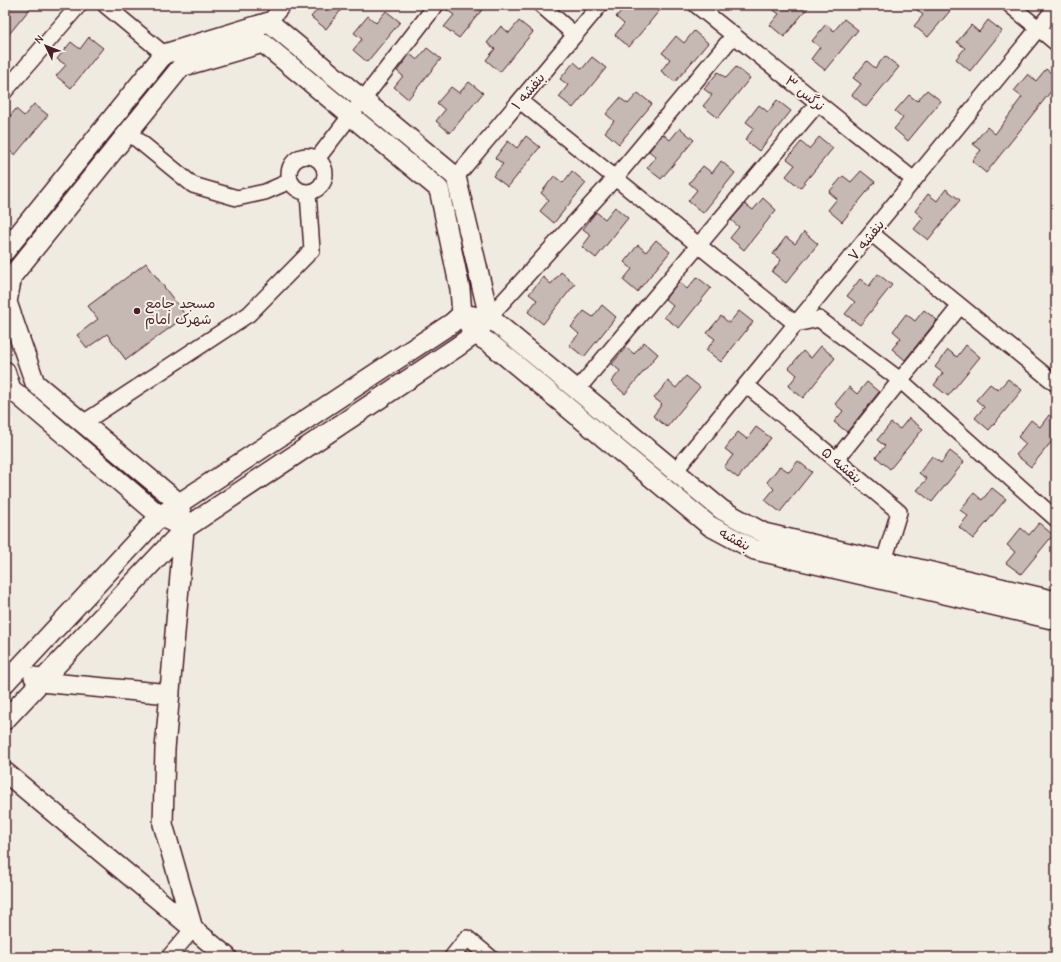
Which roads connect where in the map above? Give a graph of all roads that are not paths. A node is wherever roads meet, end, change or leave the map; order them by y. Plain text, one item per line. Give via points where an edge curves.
1 (79, 5) edge
2 (105, 5) edge
3 (283, 5) edge
4 (436, 5) edge
5 (541, 5) edge
6 (600, 5) edge
7 (696, 5) edge
8 (1010, 5) edge
9 (1056, 8) edge
10 (269, 22) junction
11 (1039, 28) junction
12 (575, 35) junction
13 (734, 35) junction
14 (263, 43) junction
15 (1056, 43) edge
16 (164, 54) junction
17 (181, 67) junction
18 (5, 91) edge
19 (362, 99) junction
20 (520, 101) junction
21 (818, 103) junction
22 (350, 115) junction
23 (128, 132) junction
24 (317, 159) junction
25 (73, 167) junction
26 (456, 176) junction
27 (615, 178) junction
28 (90, 179) junction
29 (914, 180) junction
30 (290, 181) junction
31 (439, 189) junction
32 (308, 192) junction
33 (871, 233) junction
34 (697, 245) junction
35 (5, 251) edge
36 (7, 289) edge
37 (960, 306) junction
38 (462, 314) junction
39 (488, 317) junction
40 (796, 324) junction
41 (475, 334) junction
42 (5, 371) edge
43 (900, 380) junction
44 (1056, 384) edge
45 (746, 385) junction
46 (577, 390) junction
47 (8, 392) edge
48 (323, 408) junction
49 (83, 423) junction
50 (336, 428) junction
51 (836, 460) junction
52 (675, 471) junction
53 (179, 503) junction
54 (160, 516) junction
55 (1056, 519) edge
56 (184, 528) junction
57 (884, 561) junction
58 (1056, 601) edge
59 (1056, 620) edge
60 (20, 666) junction
61 (5, 682) edge
62 (40, 682) junction
63 (170, 694) junction
64 (5, 720) edge
65 (5, 772) edge
66 (193, 929) junction
67 (169, 957) edge
68 (228, 957) edge
69 (452, 957) edge
70 (490, 957) edge

1 - 18 street
2 - 16 street
3 - 10 street
4 - 19 street
5 - 12 street
6 - 12 street, بنفشه ۱
7 - 13 street, نرگس ۳
8 - 11 street
9 - 11 street, بنفشه ۷
10 - 14 street
10 - 16 street
10 - 19 street
11 - 15 street
11 - 29 street, بنفشه ۷
12 - 20 street, بنفشه ۱
13 - 21 street, نرگس ۳
13 - 27 street
14 - 17 street
14 - 22 street
16 - 17 street
16 - 25 street
17 - 23 street
19 - 22 street
19 - 26 street
20 - 26 street, بنفشه ۱
20 - 27 street
21 - 29 street, نرگس ۳
21 - 34 street
22 - 24 street
22 - 31 street
23 - 28 street
23 - 30 street via 193,185 237,198 264,192
24 - 30 street via 306,156 295,160 289,170
24 - 32 street via 324,167 324,178 318,188
25 - 28 street
25 - 35 street
26 - 31 street
26 - 39 street
27 - 34 street
27 - 39 street
28 - 36 street via 12,276
29 - 33 street, بنفشه ۷
30 - 32 street via 297,190
31 - 38 street via 460,289
32 - 49 street via 312,250 249,314
33 - 37 street
33 - 40 street, بنفشه ۷
34 - 40 street
34 - 46 street
36 - 49 street via 7,302 35,383
37 - 43 street
37 - 44 street
38 - 39 street
38 - 41 street
38 - 48 street via 452,324
39 - 41 street
39 - 46 street, بنفشه
40 - 43 street via 819,319
40 - 45 street, بنفشه ۷
41 - 50 street
41 - 59 street, بنفشه via 491,344 710,526 755,550
42 - 47 street
43 - 51 street
43 - 55 street
45 - 51 street, بنفشه ۵
45 - 52 street, بنفشه ۷
46 - 52 street, بنفشه
47 - 54 street
48 - 50 street
48 - 53 street
49 - 53 street
50 - 56 street
51 - 57 street, بنفشه ۵ via 899,512
52 - 57 street, بنفشه via 722,510 764,533
53 - 54 street
53 - 56 street
54 - 56 street
54 - 60 street
56 - 62 street
56 - 63 street
57 - 58 street, بنفشه
60 - 61 street
60 - 62 street
62 - 63 street
62 - 64 street
63 - 66 street via 165,749 163,824
65 - 66 street
66 - 67 street
66 - 68 street
69 - 70 street via 467,938

